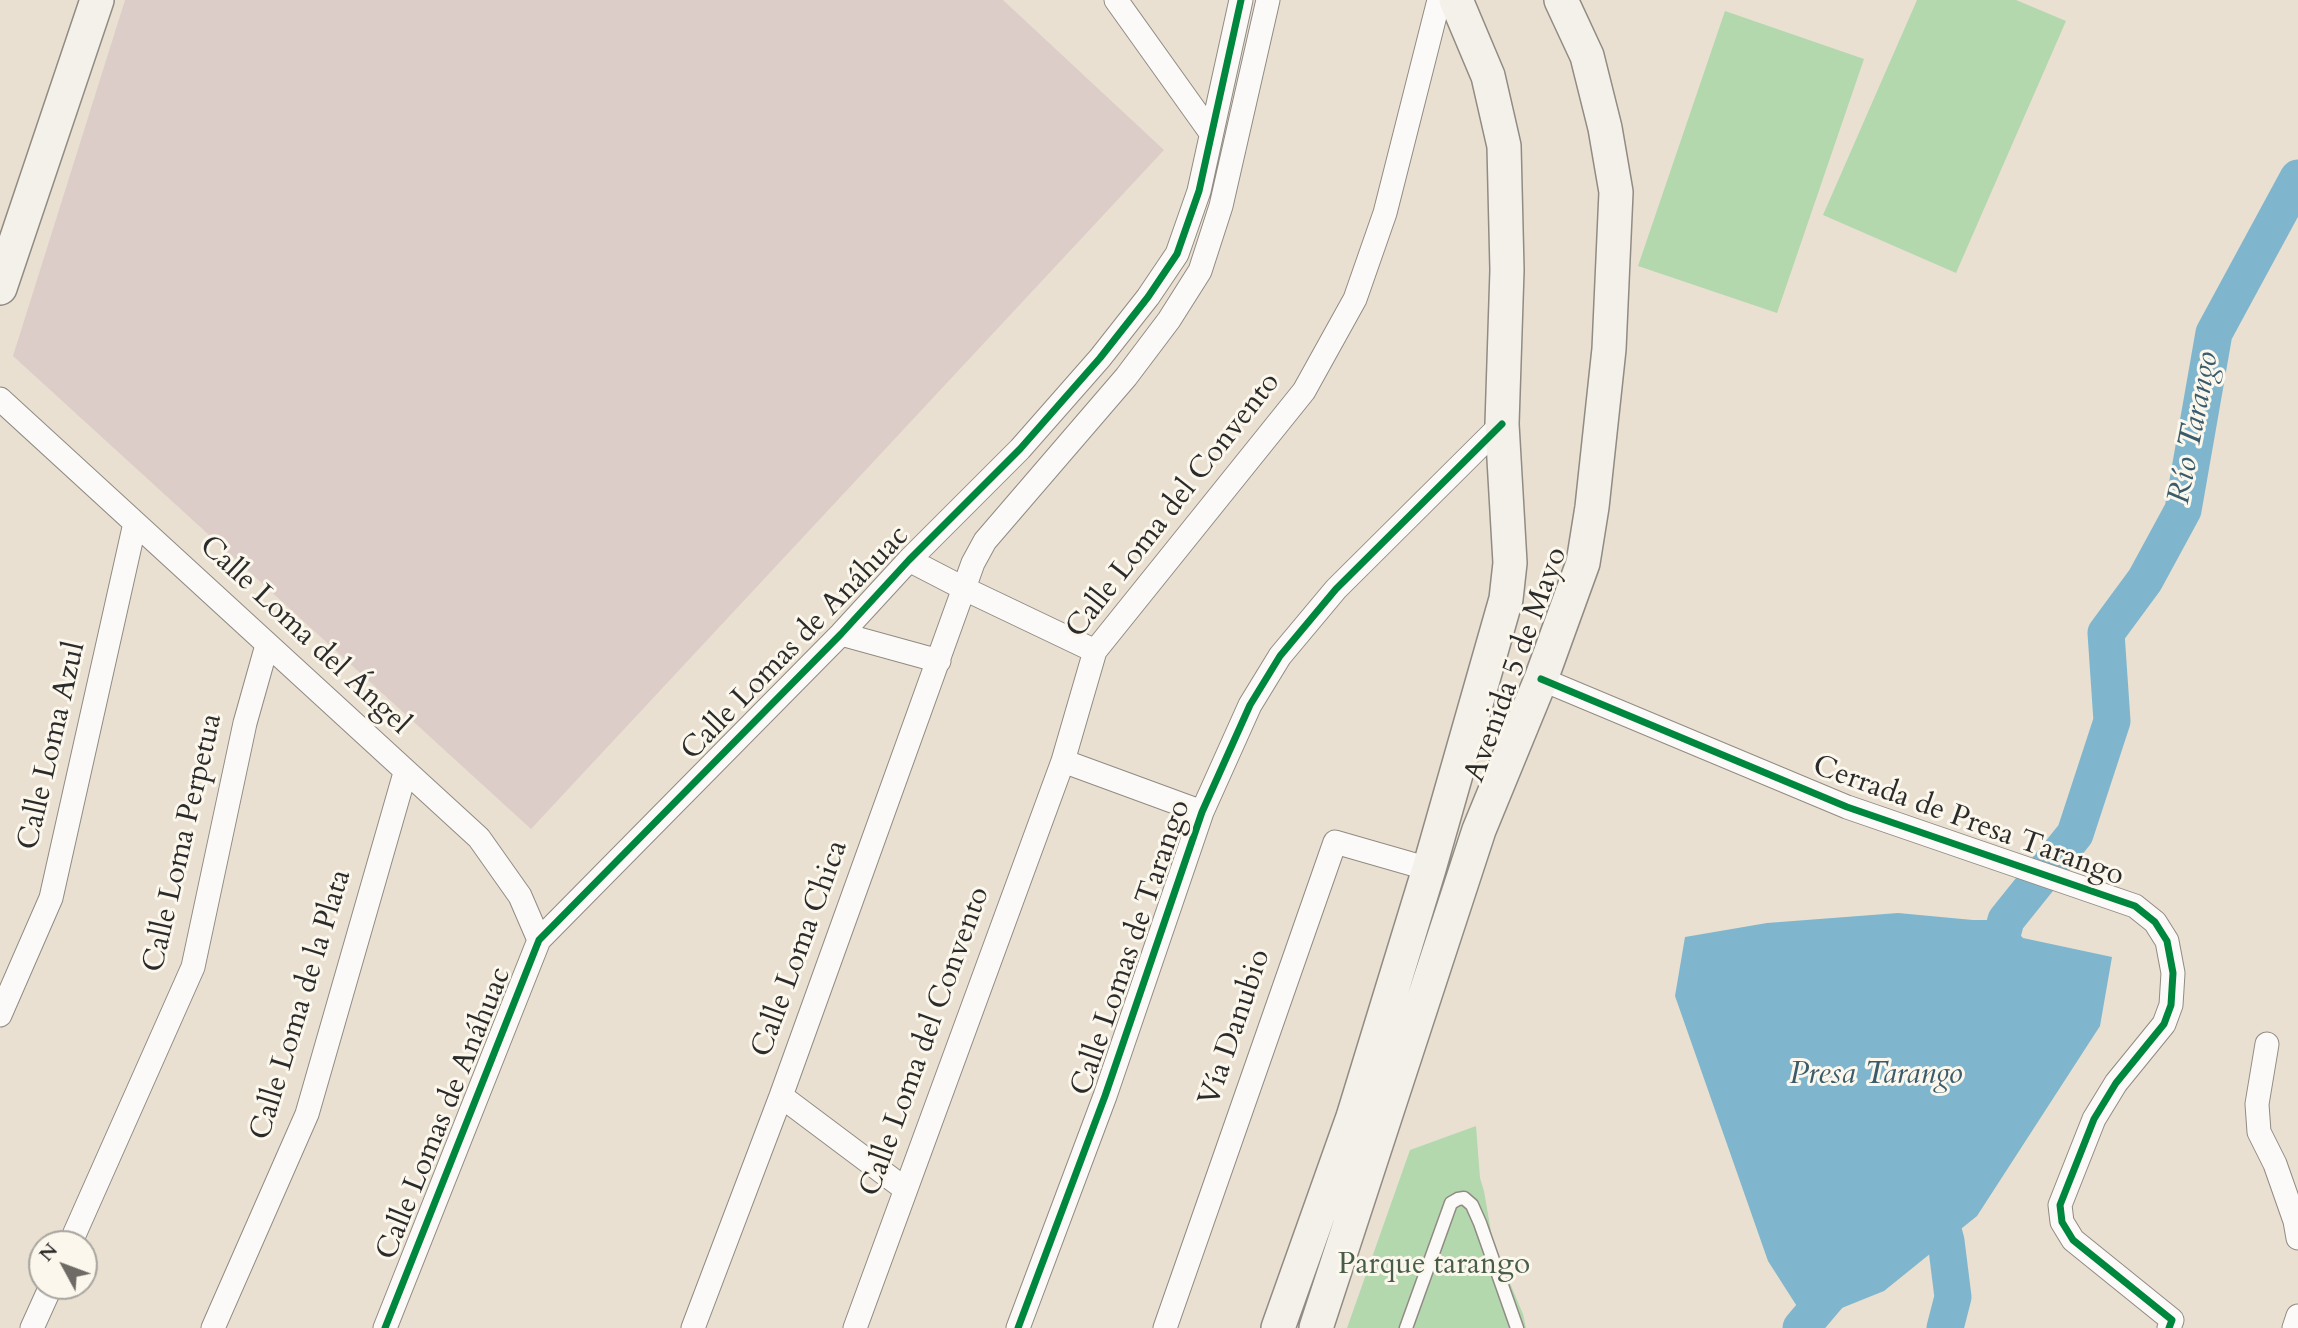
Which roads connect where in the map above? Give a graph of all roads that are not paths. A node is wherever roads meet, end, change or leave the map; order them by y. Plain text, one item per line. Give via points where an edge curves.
1 (97, 0) edge
2 (1116, 0) edge
3 (1241, 0) edge
4 (1268, 0) edge
5 (1439, 0) edge
6 (1456, 0) edge
7 (1561, 0) edge
8 (1211, 133) junction
9 (0, 288) edge
10 (0, 399) edge
11 (1502, 424) junction
12 (135, 523) junction
13 (909, 560) junction
14 (965, 589) junction
15 (841, 634) junction
16 (267, 645) junction
17 (1095, 651) junction
18 (939, 661) junction
19 (1541, 678) junction
20 (1063, 761) junction
21 (405, 773) junction
22 (1202, 812) junction
23 (1429, 870) junction
24 (539, 940) junction
25 (0, 1015) edge
26 (2267, 1044) dead end
27 (781, 1096) junction
28 (905, 1189) junction
29 (76, 1230) edge
30 (2298, 1238) edge
31 (45, 1300) edge
32 (2298, 1316) edge
33 (32, 1328) edge
34 (213, 1328) edge
35 (385, 1328) edge
36 (693, 1328) edge
37 (855, 1328) edge
38 (1018, 1328) edge
39 (1165, 1328) edge
40 (1278, 1328) edge
41 (1316, 1328) edge
42 (1406, 1328) edge
43 (1517, 1328) edge
44 (2169, 1328) edge
45 (2294, 1328) edge

1 - 9 main road
2 - 8 street
3 - 8 street, Calle Lomas de Anáhuac
4 - 14 street via 1222,206 1200,271 1126,377 985,541
5 - 17 street, Calle Loma del Convento via 1385,213 1355,299 1304,391
6 - 11 main road, Avenida 5 de Mayo via 1488,76 1504,146 1507,270
7 - 19 main road, Avenida 5 de Mayo via 1587,57 1616,192 1609,349 1592,507 1583,563
8 - 13 street, Calle Lomas de Anáhuac via 1199,191 1177,254 1148,297 1020,449
10 - 12 street, Calle Loma del Ángel
11 - 22 street, Calle Lomas de Tarango via 1336,589 1280,656 1250,705
11 - 23 main road, Avenida 5 de Mayo via 1510,530 1506,599
12 - 16 street, Calle Loma del Ángel
12 - 25 street, Calle Loma Azul via 51,898
13 - 14 street
13 - 15 street, Calle Lomas de Anáhuac
14 - 17 street
14 - 18 street, Calle Loma Chica
15 - 18 street
15 - 24 street, Calle Lomas de Anáhuac
16 - 21 street, Calle Loma del Ángel
16 - 29 street, Calle Loma Perpetua via 244,723 193,967
17 - 20 street, Calle Loma del Convento
18 - 27 street, Calle Loma Chica
19 - 41 main road, Avenida 5 de Mayo via 1479,830
19 - 44 street, Cerrada de Presa Tarango via 1846,807 2135,906 2155,922 2167,941 2173,973 2171,1004 2164,1024 2116,1083 2094,1119 2060,1205 2062,1222 2073,1240 2172,1320
20 - 22 street
20 - 28 street, Calle Loma del Convento
21 - 24 street, Calle Loma del Ángel via 479,838 520,897
21 - 34 street, Calle Loma de la Plata via 307,1114
22 - 38 street, Calle Lomas de Tarango via 1105,1096
23 - 39 street, Vía Danubio via 1335,842
23 - 40 main road, Avenida 5 de Mayo via 1353,1117
24 - 35 street, Calle Lomas de Anáhuac
26 - 30 street via 2257,1104 2259,1132 2275,1164
27 - 28 street
27 - 36 street, Calle Loma Chica
28 - 37 street, Calle Loma del Convento
31 - 33 street
32 - 45 street
42 - 43 lane via 1451,1203 1464,1198 1480,1223

